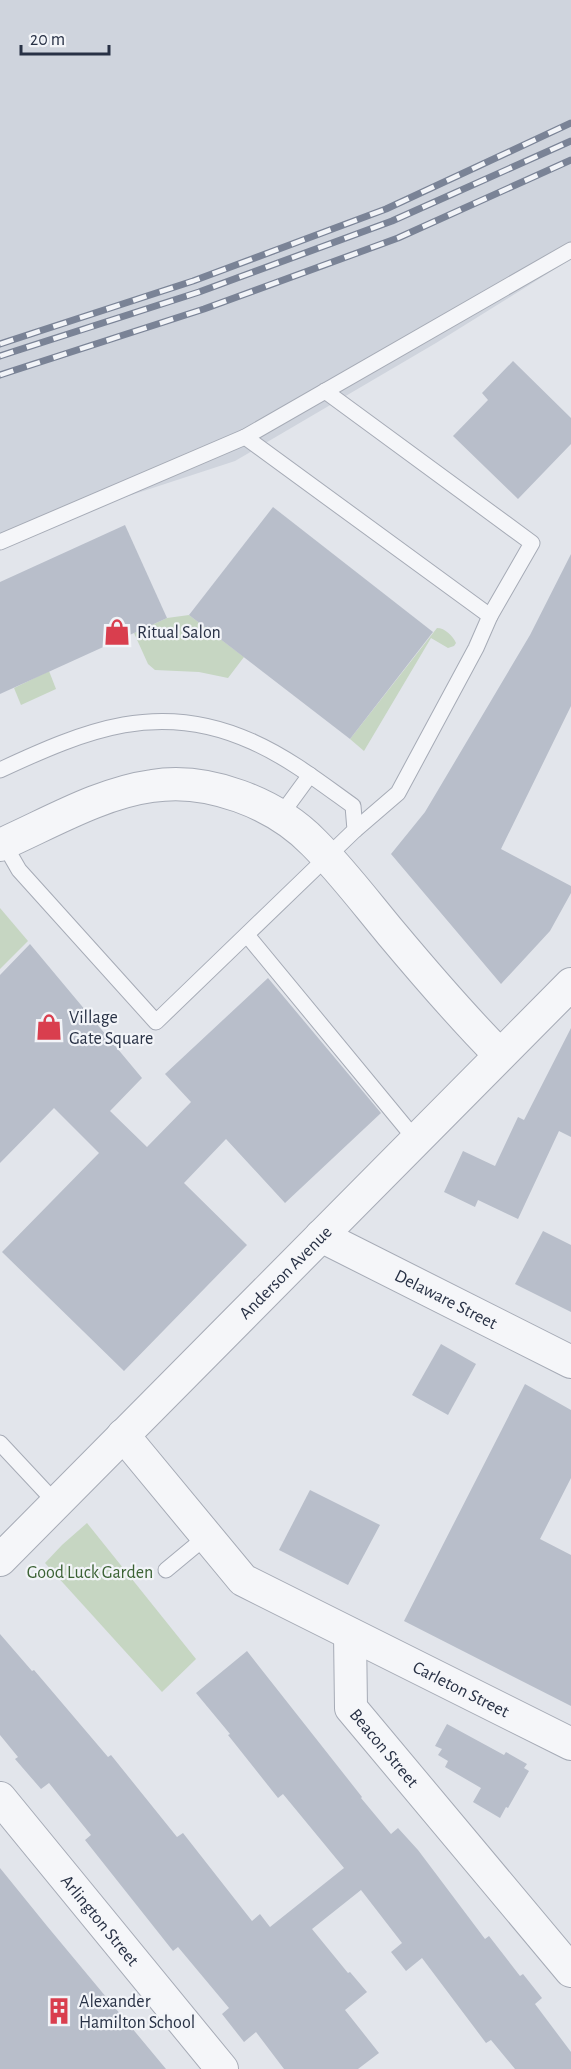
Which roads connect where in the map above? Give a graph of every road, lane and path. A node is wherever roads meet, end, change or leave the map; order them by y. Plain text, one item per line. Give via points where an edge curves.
1 (571, 250) edge
2 (325, 391) junction
3 (245, 437) junction
4 (0, 542) edge
5 (490, 616) junction
6 (0, 770) edge
7 (310, 775) junction
8 (280, 816) junction
9 (356, 830) junction
10 (2, 844) edge
11 (327, 858) junction
12 (247, 935) junction
13 (571, 984) edge
14 (500, 1055) junction
15 (416, 1140) junction
16 (321, 1236) junction
17 (571, 1362) edge
18 (123, 1435) junction
19 (0, 1443) edge
20 (56, 1503) junction
21 (207, 1536) junction
22 (0, 1560) edge
23 (166, 1570) dead end
24 (350, 1634) junction
25 (571, 1744) edge
26 (0, 1798) edge
27 (571, 1971) edge
28 (222, 2069) edge

1 - 2 lane
2 - 3 lane
2 - 5 lane via 532,543
3 - 4 lane
3 - 5 lane
5 - 9 lane via 398,793
6 - 7 lane via 60,742 100,729 138,722 181,722 215,727 254,742
7 - 8 lane
7 - 9 lane via 353,806
8 - 10 street via 243,796 199,786 153,785 105,798
8 - 11 street
9 - 11 lane
10 - 12 lane via 19,870 156,1022
11 - 12 lane
11 - 14 street via 459,1015
12 - 15 lane
13 - 14 street, Anderson Avenue
14 - 15 street, Anderson Avenue
15 - 16 street, Anderson Avenue
16 - 17 street, Delaware Street
16 - 18 street, Anderson Avenue
18 - 20 street, Anderson Avenue
18 - 21 street
19 - 20 lane
20 - 22 street, Anderson Avenue
21 - 23 lane
21 - 24 street via 243,1580
24 - 25 street, Carleton Street
24 - 27 street, Beacon Street via 351,1708
26 - 28 street, Arlington Street

